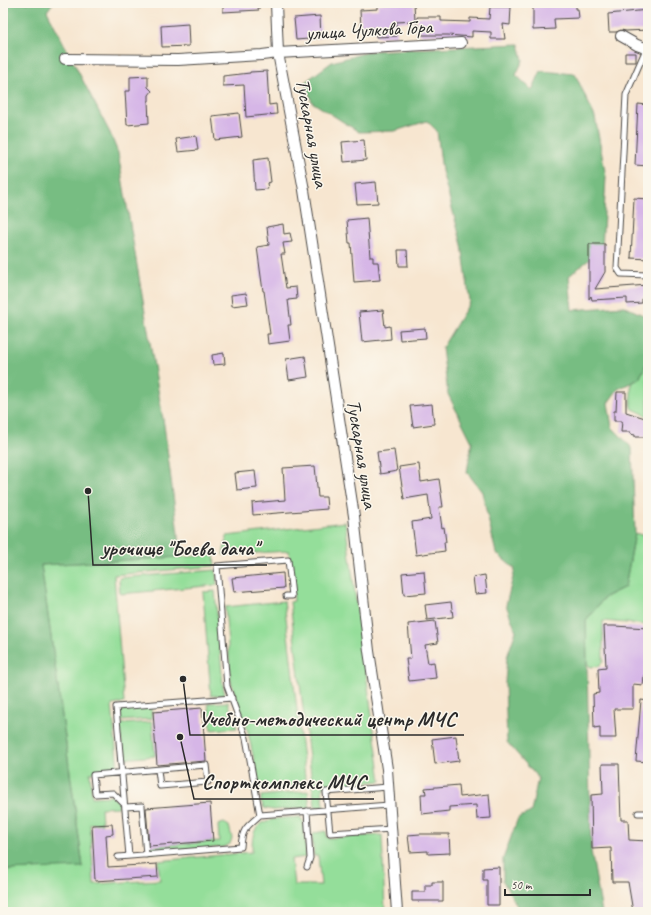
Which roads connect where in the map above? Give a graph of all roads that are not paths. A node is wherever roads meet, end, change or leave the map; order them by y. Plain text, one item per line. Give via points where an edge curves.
1 (276, 3) edge
2 (621, 36) dead end
3 (461, 43) dead end
4 (647, 49) edge
5 (278, 53) junction
6 (65, 59) dead end
7 (648, 276) edge
8 (286, 596) dead end
9 (232, 698) junction
10 (158, 770) junction
11 (122, 773) junction
12 (388, 787) junction
13 (389, 805) junction
14 (124, 806) junction
15 (328, 810) junction
16 (307, 811) junction
17 (638, 813) dead end
18 (648, 813) edge
19 (260, 815) junction
20 (392, 829) junction
21 (146, 855) junction
22 (129, 856) junction
23 (118, 857) dead end
24 (307, 867) dead end
25 (397, 912) edge

1 - 5 street, Тускарная улица
2 - 4 street
3 - 5 street, улица Чулкова Гора
4 - 7 lane via 626,95 617,268 621,274
5 - 6 street, улица Чулкова Гора via 178,60
5 - 12 street, Тускарная улица via 304,190 351,500
8 - 9 lane via 292,596 288,560 217,566 227,686
9 - 11 lane via 116,707
9 - 19 lane via 246,738
10 - 10 lane via 160,786 208,782 206,766
10 - 11 lane
11 - 14 lane
11 - 14 lane via 93,775 95,794 113,792
12 - 13 street, Тускарная улица
12 - 15 lane via 326,792
13 - 15 lane
13 - 20 street, Тускарная улица
14 - 21 lane via 142,806
14 - 22 lane
15 - 16 lane
15 - 20 lane via 330,833
16 - 19 lane
16 - 24 lane via 310,858
17 - 18 lane
19 - 21 lane via 246,828 241,837 241,847
20 - 25 street, Тускарная улица
21 - 22 lane
22 - 23 lane

